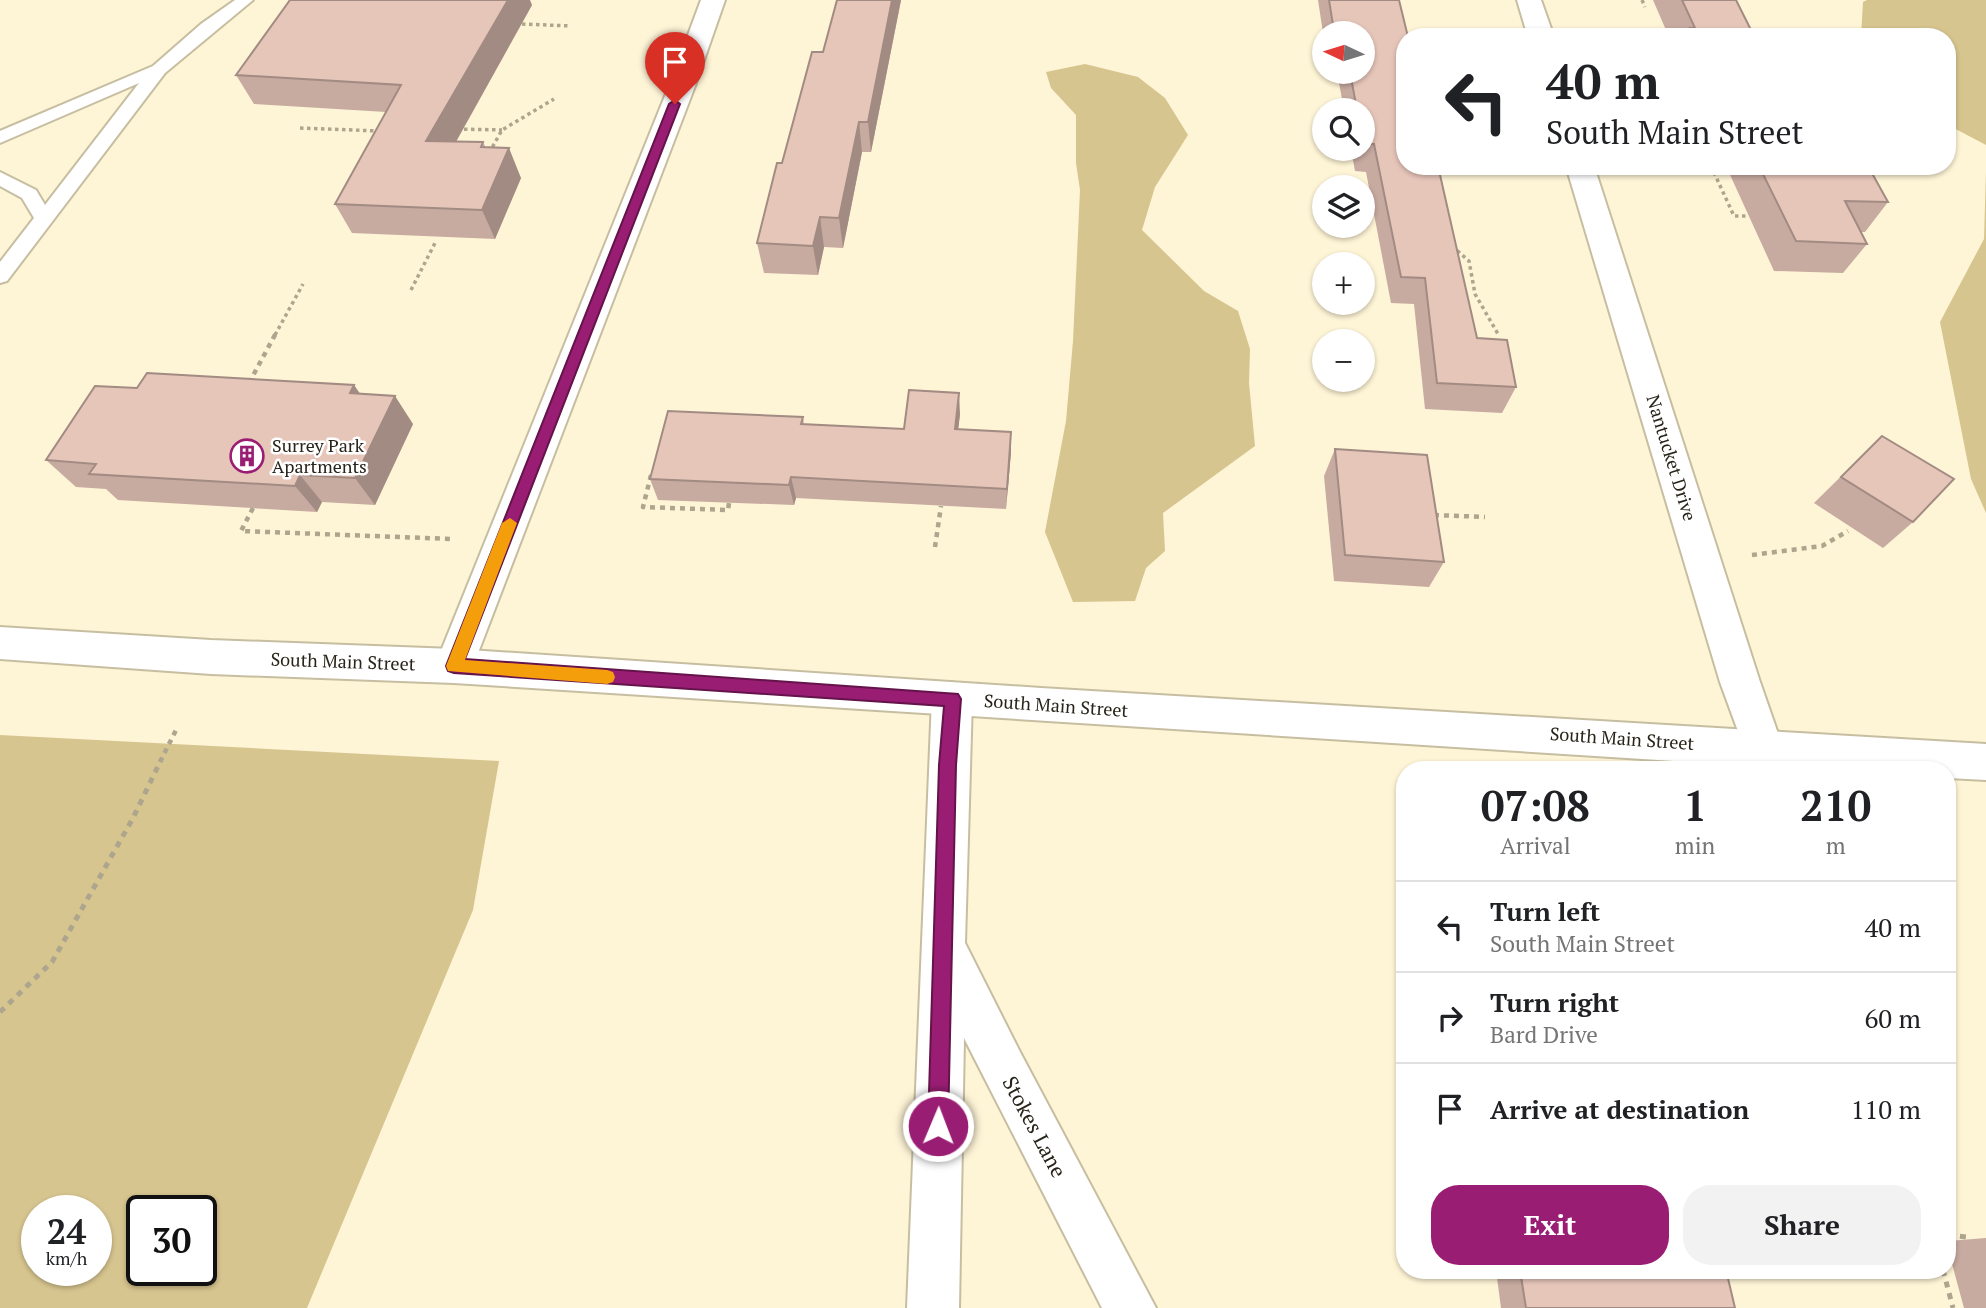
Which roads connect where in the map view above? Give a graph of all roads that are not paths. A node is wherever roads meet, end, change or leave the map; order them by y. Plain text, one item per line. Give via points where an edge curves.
1 (244, 0) edge
2 (713, 0) edge
3 (1529, 0) edge
4 (1538, 28) edge
5 (159, 69) junction
6 (0, 138) edge
7 (1583, 175) edge
8 (0, 178) edge
9 (44, 219) junction
10 (0, 276) edge
11 (0, 643) edge
12 (454, 666) junction
13 (952, 699) junction
14 (1763, 748) junction
15 (1986, 762) edge
16 (942, 944) junction
17 (933, 1308) edge
18 (1130, 1308) edge

1 - 5 lane
2 - 12 street
3 - 4 street
5 - 6 lane
5 - 9 lane
7 - 14 street, Nantucket Drive
8 - 9 lane via 29,194
9 - 10 lane
11 - 12 street, South Main Street
12 - 13 street, South Main Street
13 - 14 street, South Main Street
13 - 16 street
14 - 15 street, South Main Street
16 - 17 street
16 - 18 street, Stokes Lane

